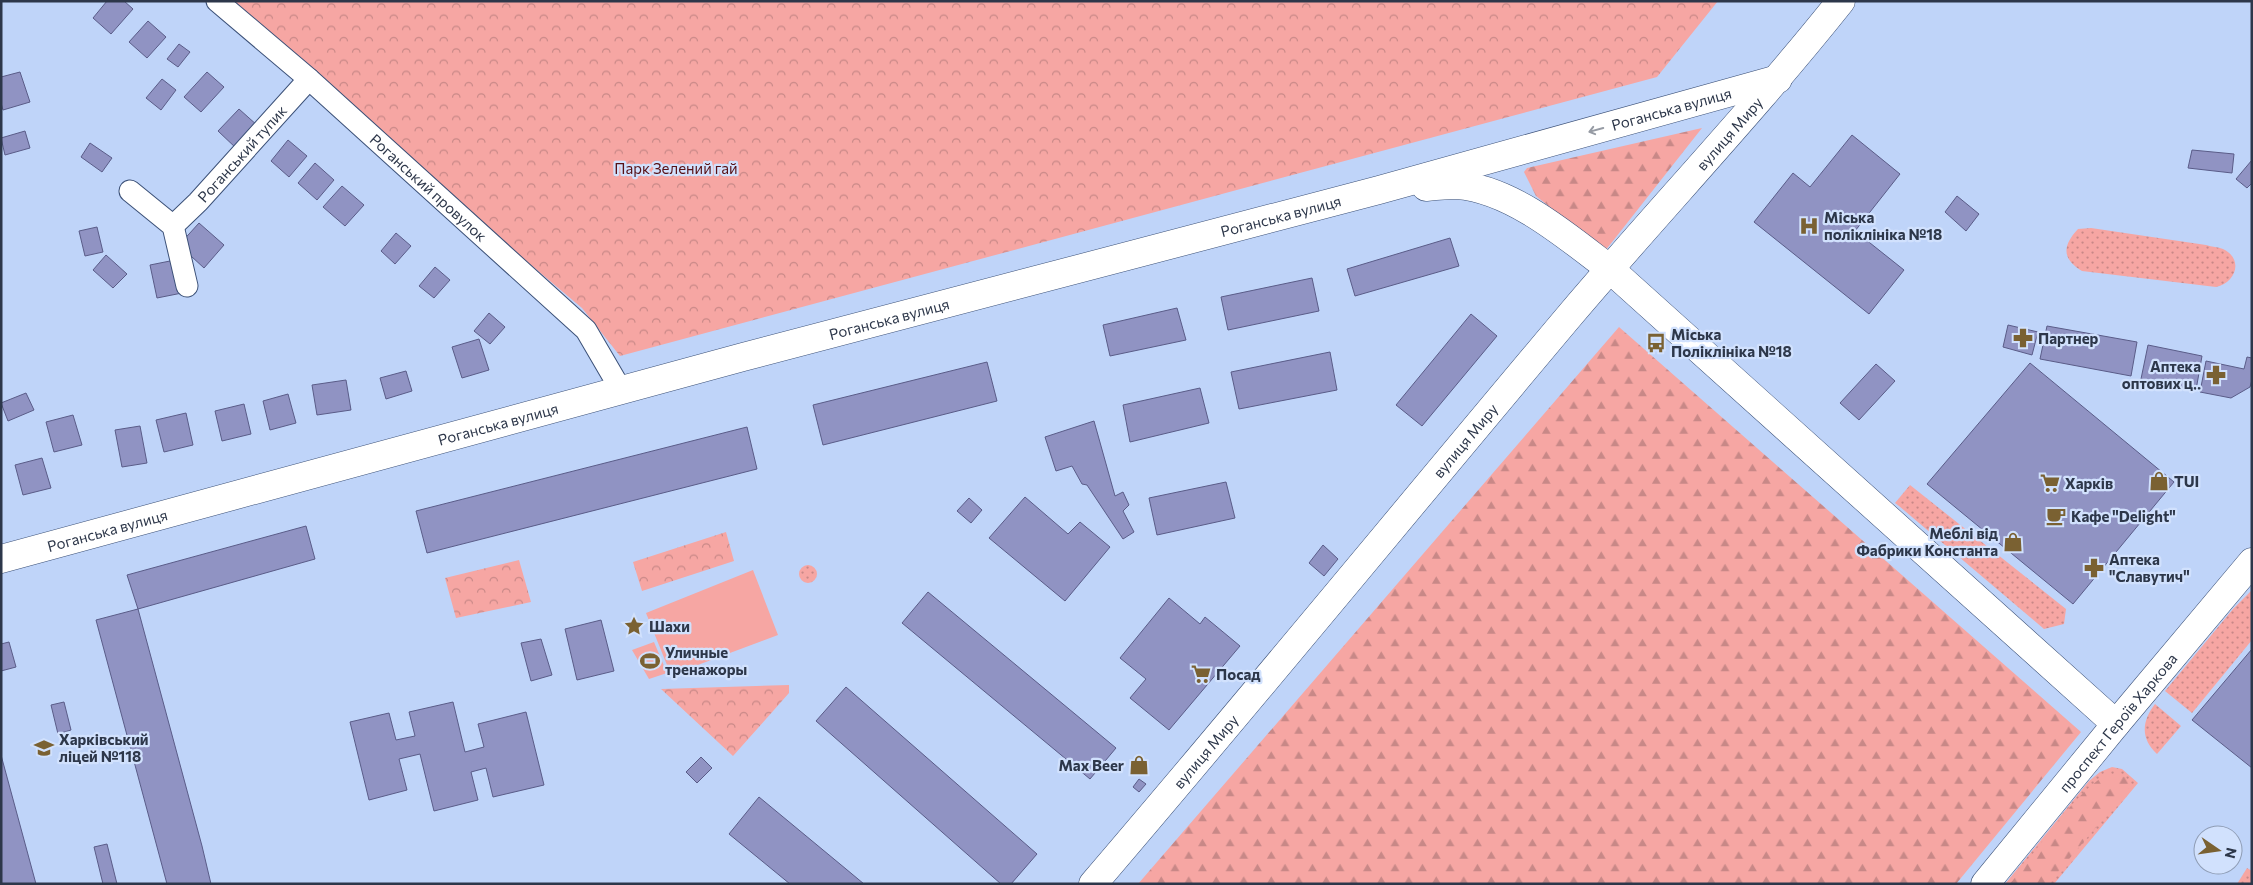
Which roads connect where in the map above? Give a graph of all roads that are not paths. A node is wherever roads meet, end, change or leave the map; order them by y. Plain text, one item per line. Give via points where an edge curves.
1 (217, 1) edge
2 (1841, 1) edge
3 (309, 79) junction
4 (1778, 79) junction
5 (1379, 190) junction
6 (130, 191) dead end
7 (173, 226) junction
8 (1611, 270) junction
9 (188, 286) dead end
10 (621, 390) junction
11 (1, 559) edge
12 (2252, 562) edge
13 (2116, 724) junction
14 (1093, 884) edge
15 (1985, 884) edge

1 - 3 street, Роганський провулок
2 - 4 main road, вулиця Миру
3 - 7 street, Роганський тупик
3 - 10 street, Роганський провулок via 586,330
4 -> 5 main road, Роганська вулиця
4 - 8 main road, вулиця Миру
5 - 8 main road via 1457,185 1496,194 1527,210
5 - 10 main road, Роганська вулиця
6 - 7 street
7 - 9 street
8 - 13 main road
8 - 14 main road, вулиця Миру
10 - 11 main road, Роганська вулиця
12 - 13 main road, проспект Героїв Харкова
13 - 15 main road, проспект Героїв Харкова

